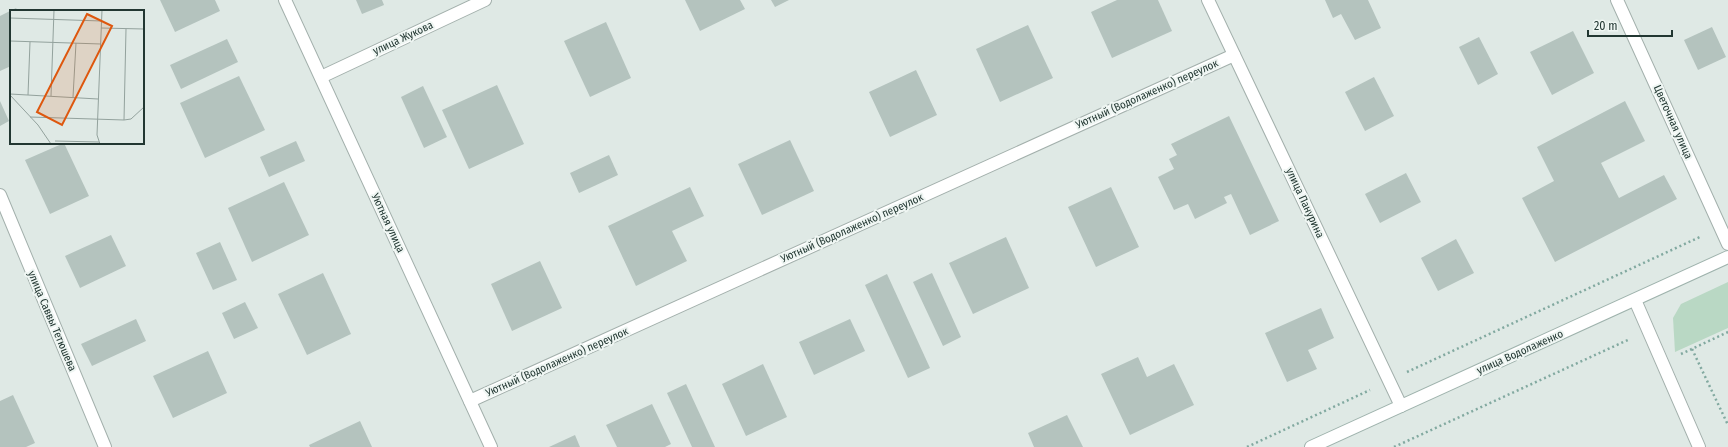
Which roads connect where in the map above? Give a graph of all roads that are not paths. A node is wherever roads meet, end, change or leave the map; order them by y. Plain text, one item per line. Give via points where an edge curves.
1 (285, 0) edge
2 (485, 0) edge
3 (1208, 0) edge
4 (1617, 0) edge
5 (1234, 55) junction
6 (321, 76) junction
7 (0, 195) edge
8 (1728, 244) edge
9 (1728, 257) edge
10 (1635, 300) junction
11 (470, 401) junction
12 (1401, 406) junction
13 (105, 447) edge
14 (491, 447) edge
15 (1311, 447) edge
16 (1699, 447) edge

1 - 6 street, Уютная улица
2 - 6 street, улица Жукова
3 - 5 street, улица Панурина
4 - 8 street, Цветочная улица
5 - 11 street, Уютный (Водолаженко) переулок
5 - 12 street, улица Панурина
6 - 11 street, Уютная улица
7 - 13 street, улица Саввы Тетюшева
9 - 10 street, улица Водолаженко
10 - 12 street, улица Водолаженко
10 - 16 street
11 - 14 street, Уютная улица
12 - 15 street, улица Водолаженко

